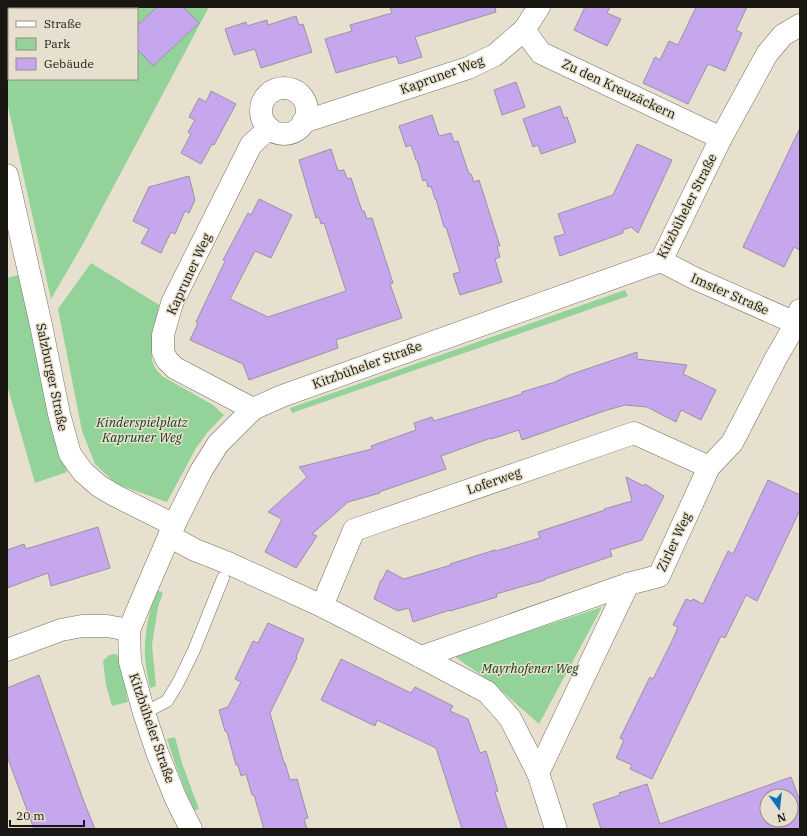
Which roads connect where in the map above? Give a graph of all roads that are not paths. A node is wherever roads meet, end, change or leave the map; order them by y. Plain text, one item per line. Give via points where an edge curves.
1 (539, 7) edge
2 (800, 26) edge
3 (524, 30) junction
4 (303, 122) junction
5 (269, 128) junction
6 (721, 138) junction
7 (7, 175) edge
8 (661, 261) junction
9 (798, 320) edge
10 (253, 409) junction
11 (709, 467) junction
12 (172, 531) junction
13 (223, 578) dead end
14 (628, 584) junction
15 (322, 606) junction
16 (129, 630) junction
17 (7, 650) edge
18 (421, 657) junction
19 (144, 713) junction
20 (538, 773) junction
21 (191, 829) edge
22 (556, 829) edge

1 - 3 street, Kapruner Weg
2 - 6 street, Kitzbüheler Straße via 783,36 767,54
3 - 4 street, Kapruner Weg via 495,55 468,68
3 - 6 street, Zu den Kreuzäckern via 541,53
4 - 5 street via 289,133 275,132
4 - 5 street via 307,112 302,97 297,92 282,88 267,95 261,108 264,122
5 - 10 street, Kapruner Weg via 251,145 172,303 163,335 163,352 175,368
6 - 8 street, Kitzbüheler Straße
7 - 12 street, Salzburger Straße via 70,454 83,472 98,486
8 - 9 street, Imster Straße via 696,279
8 - 10 street, Kitzbüheler Straße via 282,396
9 - 11 street, Zirler Weg via 732,443
10 - 12 street, Kitzbüheler Straße via 218,444 201,471
11 - 14 street, Zirler Weg via 659,576
11 - 15 street, Loferweg via 634,433 354,530
12 - 15 street via 195,550
12 - 16 street, Kitzbüheler Straße
13 - 19 lane via 178,683 167,701
14 - 18 street
14 - 20 street
15 - 18 street
16 - 17 street via 107,626 82,626 61,630
16 - 19 street, Kitzbüheler Straße via 130,662
18 - 20 street via 487,692 510,718
19 - 21 street, Kitzbüheler Straße via 176,799
20 - 22 street

